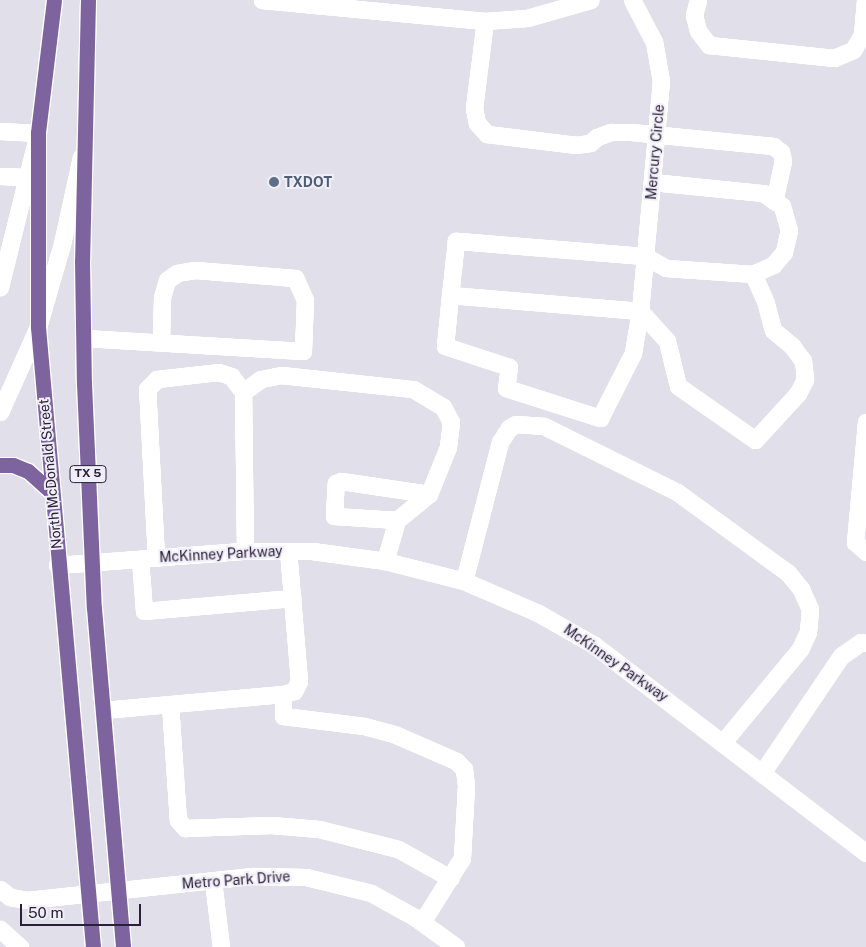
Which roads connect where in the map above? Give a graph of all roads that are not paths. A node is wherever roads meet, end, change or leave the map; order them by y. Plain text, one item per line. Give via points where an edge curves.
1 (54, 0) edge
2 (88, 0) edge
3 (262, 0) edge
4 (590, 0) edge
5 (632, 0) edge
6 (698, 0) edge
7 (865, 0) edge
8 (373, 6) edge
9 (485, 21) junction
10 (0, 130) edge
11 (38, 133) junction
12 (656, 136) junction
13 (84, 146) junction
14 (0, 176) edge
15 (27, 177) junction
16 (652, 182) junction
17 (774, 201) junction
18 (644, 256) junction
19 (3, 267) edge
20 (753, 274) junction
21 (0, 288) edge
22 (450, 295) junction
23 (640, 311) junction
24 (38, 327) junction
25 (84, 338) junction
26 (161, 341) junction
27 (243, 392) junction
28 (0, 412) edge
29 (866, 422) edge
30 (0, 465) edge
31 (51, 492) junction
32 (429, 494) junction
33 (397, 520) junction
34 (246, 550) junction
35 (288, 551) junction
36 (866, 552) edge
37 (156, 558) junction
38 (140, 559) junction
39 (385, 561) junction
40 (91, 563) junction
41 (57, 565) junction
42 (464, 581) junction
43 (292, 598) junction
44 (866, 643) edge
45 (283, 694) junction
46 (170, 704) junction
47 (103, 710) junction
48 (723, 742) junction
49 (762, 773) junction
50 (866, 853) edge
51 (450, 878) junction
52 (213, 881) junction
53 (0, 889) edge
54 (118, 890) junction
55 (88, 893) junction
56 (422, 922) junction
57 (0, 929) edge
58 (20, 947) edge
59 (93, 947) edge
60 (123, 947) edge
61 (221, 947) edge
62 (456, 947) edge

1 - 11 main road, North McDonald Street / TX 5
2 - 13 main road, TX 5
3 - 8 street
4 - 9 street via 527,18
5 - 12 street, Mercury Circle via 654,42 661,67
6 - 7 street via 694,15 698,31 709,45 834,58 853,50 862,35
8 - 9 street
9 - 12 street via 474,108 477,123 487,134 576,145 590,143 612,132
10 - 11 street
11 - 15 street
11 - 24 main road, North McDonald Street / TX 5
12 - 16 street, Mercury Circle
12 - 17 street via 773,146 781,152 783,161
13 - 24 street via 62,244
13 - 25 main road, TX 5
14 - 15 street
15 - 19 street
16 - 17 street via 763,193
16 - 18 street, Mercury Circle
17 - 20 street via 782,206 789,230 784,252 773,265
18 - 20 street via 666,268
18 - 22 street via 456,241
18 - 23 street, Mercury Circle
19 - 21 street
20 - 23 street via 766,302 773,330 792,346 803,361 805,379 798,393 755,440 678,386 666,341
22 - 23 street
22 - 23 street, Mercury Circle via 444,346 509,367 506,388 600,418 632,354
24 - 28 street
24 - 31 main road, North McDonald Street / TX 5
25 - 26 street
25 - 40 main road, TX 5
26 - 26 street via 303,351 305,300 295,278 195,270 177,273 167,280 162,297
27 - 32 street via 260,379 281,375 413,389 430,397 443,407 451,422 448,447
27 - 34 street
27 - 37 street via 232,376 218,372 157,379 147,389
29 - 36 street via 855,542
30 - 31 main road via 13,465 28,471
31 - 41 main road, North McDonald Street / TX 5
32 - 33 street
32 - 33 street via 341,481 336,483 334,516
33 - 39 street
34 - 35 street, McKinney Parkway
34 - 37 street, McKinney Parkway
35 - 39 street, McKinney Parkway
35 - 43 street
37 - 38 street, McKinney Parkway
38 - 40 street, McKinney Parkway
38 - 43 street via 144,610
39 - 42 street, McKinney Parkway
40 - 41 street, McKinney Parkway
40 - 47 main road, TX 5
41 - 55 main road, North McDonald Street / TX 5
42 - 48 street, McKinney Parkway via 524,607 594,645
42 - 48 street via 500,442 509,428 516,424 544,426 677,492 788,573 801,589 810,609 808,632 800,649
43 - 45 street via 298,687 294,692
44 - 49 street via 861,642 841,656
45 - 46 street
45 - 51 street via 283,716 364,726 394,734 423,744 456,761 464,769 462,858
46 - 47 street
46 - 51 street via 178,820 185,828 271,825 319,829 398,849
47 - 54 main road, TX 5
48 - 49 street, McKinney Parkway
49 - 50 street, McKinney Parkway
51 - 56 street
52 - 54 street, Metro Park Drive
52 - 56 street, Metro Park Drive via 288,875 323,879 370,893
52 - 61 street
53 - 55 street, Metro Park Drive via 10,897 27,900
54 - 55 street, Metro Park Drive
54 - 60 main road, TX 5
55 - 59 main road, North McDonald Street / TX 5
56 - 62 street, Metro Park Drive
57 - 58 street

